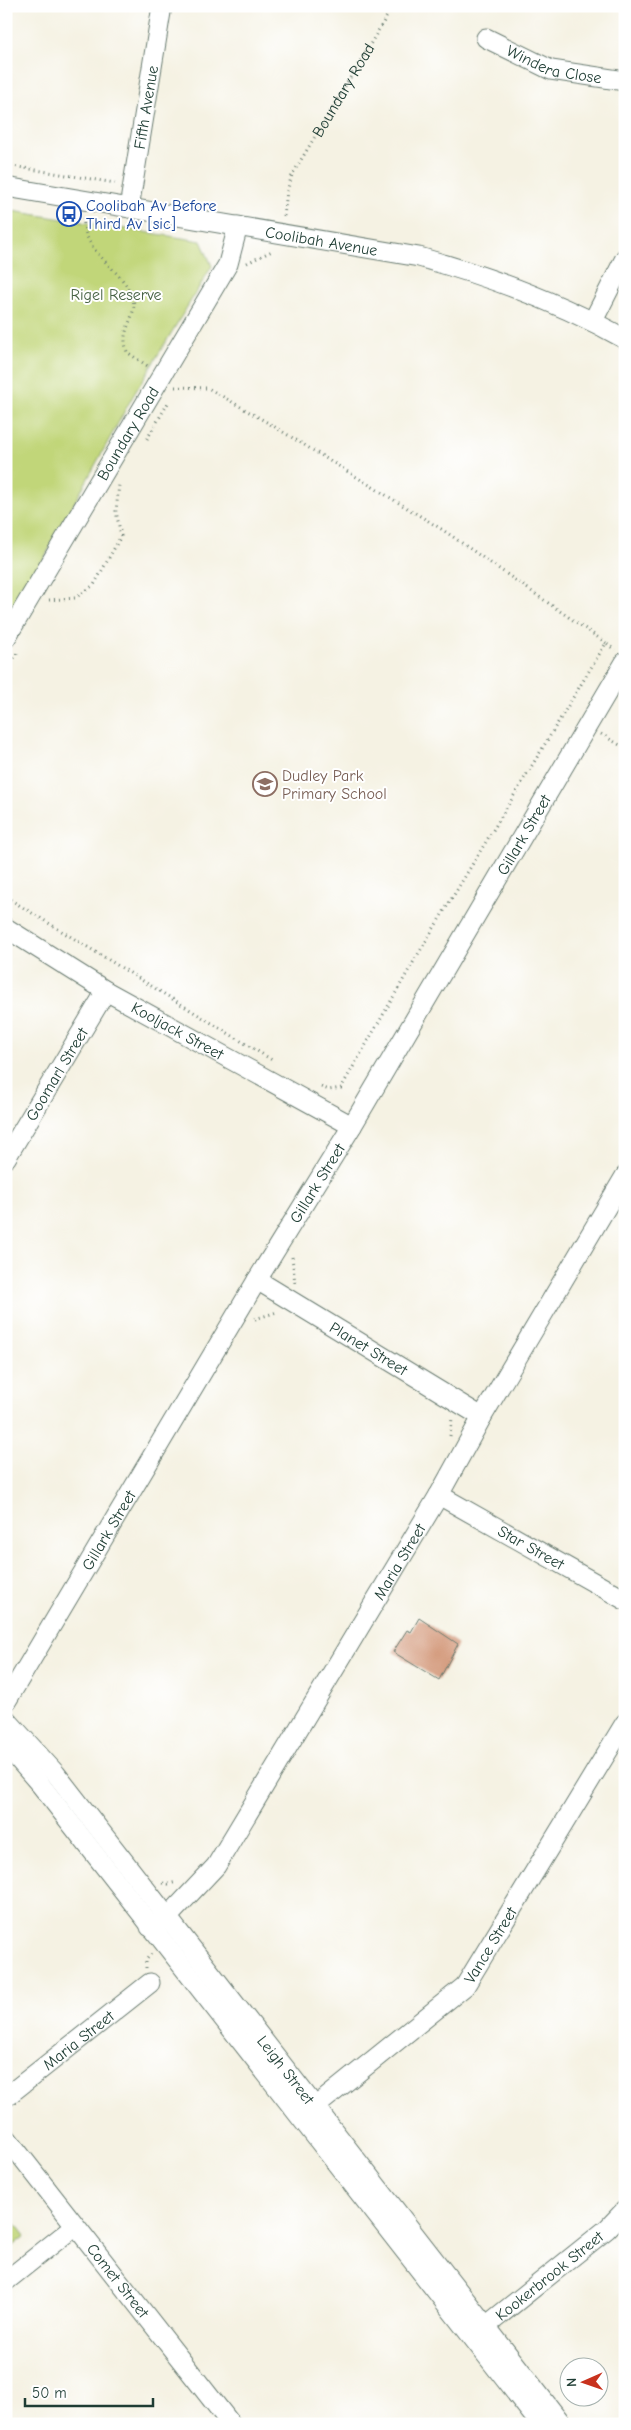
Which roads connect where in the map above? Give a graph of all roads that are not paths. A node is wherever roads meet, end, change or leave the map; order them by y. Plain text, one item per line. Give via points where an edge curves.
1 (162, 6) edge
2 (486, 38) dead end
3 (625, 81) edge
4 (6, 187) edge
5 (129, 208) junction
6 (238, 226) junction
7 (625, 258) edge
8 (593, 320) junction
9 (625, 338) edge
10 (13, 642) edge
11 (622, 657) edge
12 (6, 928) edge
13 (106, 991) junction
14 (352, 1126) junction
15 (6, 1158) edge
16 (625, 1176) edge
17 (257, 1280) junction
18 (482, 1417) junction
19 (439, 1495) junction
20 (625, 1600) edge
21 (6, 1702) edge
22 (6, 1719) edge
23 (625, 1723) edge
24 (6, 1745) edge
25 (167, 1918) junction
26 (150, 1927) junction
27 (150, 1983) dead end
28 (6, 2097) edge
29 (307, 2111) junction
30 (6, 2137) edge
31 (625, 2210) edge
32 (75, 2226) junction
33 (6, 2281) edge
34 (478, 2330) junction
35 (231, 2424) edge
36 (540, 2424) edge
37 (562, 2424) edge

1 - 5 street, Fifth Avenue
2 - 3 street, Windera Close via 551,70
4 - 5 street, Coolibah Avenue
5 - 6 street, Coolibah Avenue
6 - 8 street, Coolibah Avenue via 280,223 419,257 526,291
6 - 10 street, Boundary Road via 228,264 170,381
7 - 8 street
8 - 9 street, Coolibah Avenue
11 - 14 street, Gillark Street via 586,725
12 - 13 street, Kooljack Street
13 - 14 street, Kooljack Street
13 - 15 street, Goomarl Street
14 - 17 street, Gillark Street
16 - 18 street, Maria Street
17 - 18 street, Planet Street
17 - 21 street, Gillark Street
18 - 19 street, Maria Street
19 - 20 street, Star Street
19 - 25 street, Maria Street via 216,1866
22 - 25 street, Leigh Street via 56,1774
23 - 29 street, Vance Street via 465,1986
24 - 26 street, Leigh Street
25 - 26 street, Maria Street
25 - 29 street, Leigh Street
26 - 29 street, Leigh Street
27 - 28 street, Maria Street
29 - 34 street, Leigh Street
30 - 32 street, Comet Street
31 - 34 street, Kookerbrook Street via 607,2229
32 - 33 street
32 - 35 street, Comet Street
34 - 36 street, Leigh Street
34 - 37 street, Leigh Street

